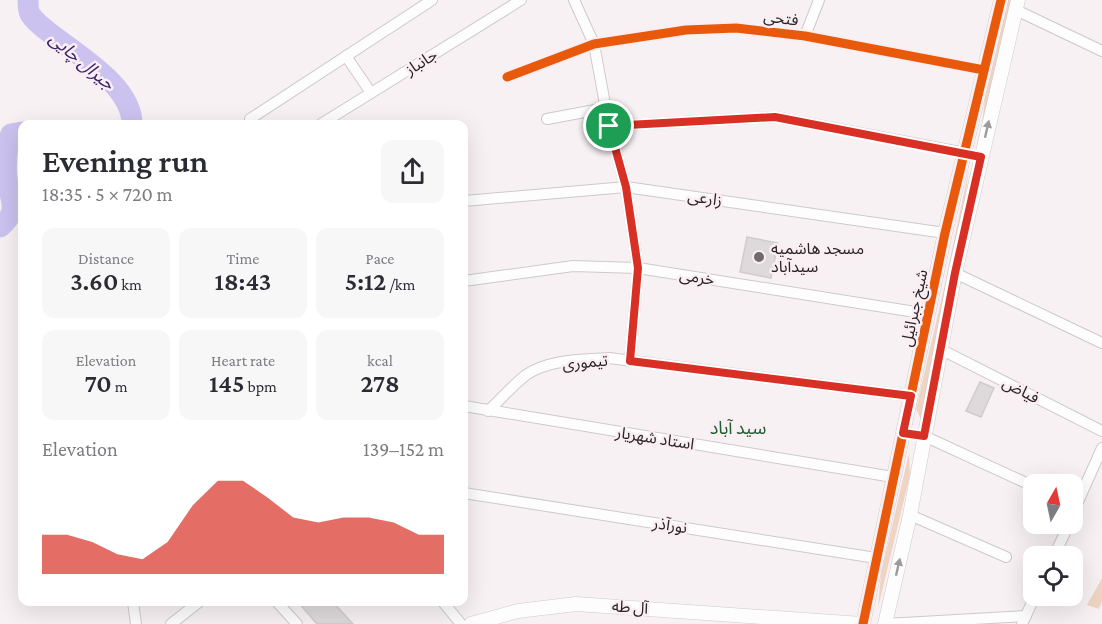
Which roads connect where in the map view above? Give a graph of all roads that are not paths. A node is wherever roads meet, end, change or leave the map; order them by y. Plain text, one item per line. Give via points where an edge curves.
1 (432, 0) edge
2 (521, 0) edge
3 (574, 0) edge
4 (819, 0) edge
5 (1000, 0) edge
6 (1017, 5) edge
7 (805, 36) junction
8 (594, 44) junction
9 (1102, 51) edge
10 (346, 56) junction
11 (984, 70) junction
12 (507, 77) dead end
13 (371, 93) junction
14 (606, 108) junction
15 (250, 119) dead end
16 (547, 119) dead end
17 (327, 120) edge
18 (609, 126) junction
19 (965, 153) junction
20 (981, 157) junction
21 (626, 187) junction
22 (468, 201) edge
23 (945, 233) junction
24 (638, 268) junction
25 (955, 273) junction
26 (468, 280) edge
27 (928, 314) junction
28 (1102, 343) edge
29 (940, 349) junction
30 (630, 361) junction
31 (911, 396) junction
32 (468, 407) edge
33 (488, 411) junction
34 (1102, 431) edge
35 (903, 433) junction
36 (924, 436) junction
37 (1102, 448) edge
38 (893, 477) junction
39 (1023, 482) edge
40 (1083, 490) edge
41 (468, 494) edge
42 (910, 515) junction
43 (1006, 557) dead end
44 (876, 558) junction
45 (134, 606) edge
46 (194, 606) edge
47 (280, 606) edge
48 (446, 606) edge
49 (1030, 606) edge
50 (1024, 620) edge
51 (290, 621) edge
52 (136, 624) edge
53 (171, 624) edge
54 (461, 624) edge
55 (471, 624) edge
56 (862, 624) edge
57 (868, 624) edge
58 (885, 624) edge

1 - 10 street
2 - 13 street, جانباز
3 - 8 street
4 - 7 street
5 - 11 street, شیخ جبرائیل
6 - 9 street
20 -> 6 street, شیخ جبرائیل
7 - 8 street, فتحی via 736,28 686,30
7 - 11 street, فتحی
8 - 12 street, فتحی
8 - 14 street
10 - 13 street
10 - 15 street
11 - 19 street, شیخ جبرائیل
13 - 17 street, جانباز
14 - 16 street
14 - 18 street
18 - 19 street via 775,117
18 - 21 street
19 - 20 street
19 - 23 street, شیخ جبرائیل
20 - 25 street, شیخ جبرائیل
21 - 22 street, زارعی
21 - 23 street, زارعی
21 - 24 street
23 - 27 street, شیخ جبرائیل
24 - 26 street, خرمی via 573,266
24 - 27 street, خرمی
24 - 30 street
25 - 28 street
25 - 29 street, شیخ جبرائیل
27 - 31 street, شیخ جبرائیل
29 - 34 street, فیاض
29 - 36 street, شیخ جبرائیل
30 - 31 street, تیموری
30 - 33 street, تیموری via 571,360 542,368 528,374
31 - 35 street, شیخ جبرائیل
32 - 33 street, استاد شهریار
33 - 38 street, استاد شهریار
35 - 36 street
35 - 38 street, شیخ جبرائیل
36 - 39 street
36 - 42 street, شیخ جبرائیل
37 - 40 street
38 - 44 street, شیخ جبرائیل
41 - 44 street, نورآذر
42 - 43 street
58 -> 42 street, شیخ جبرائیل
44 - 56 street, شیخ جبرائیل
45 - 52 street
46 - 53 street
47 - 51 street
48 - 54 street
49 - 50 street
50 - 58 street
55 - 56 street, آل طه via 518,611 576,604
57 - 58 street

